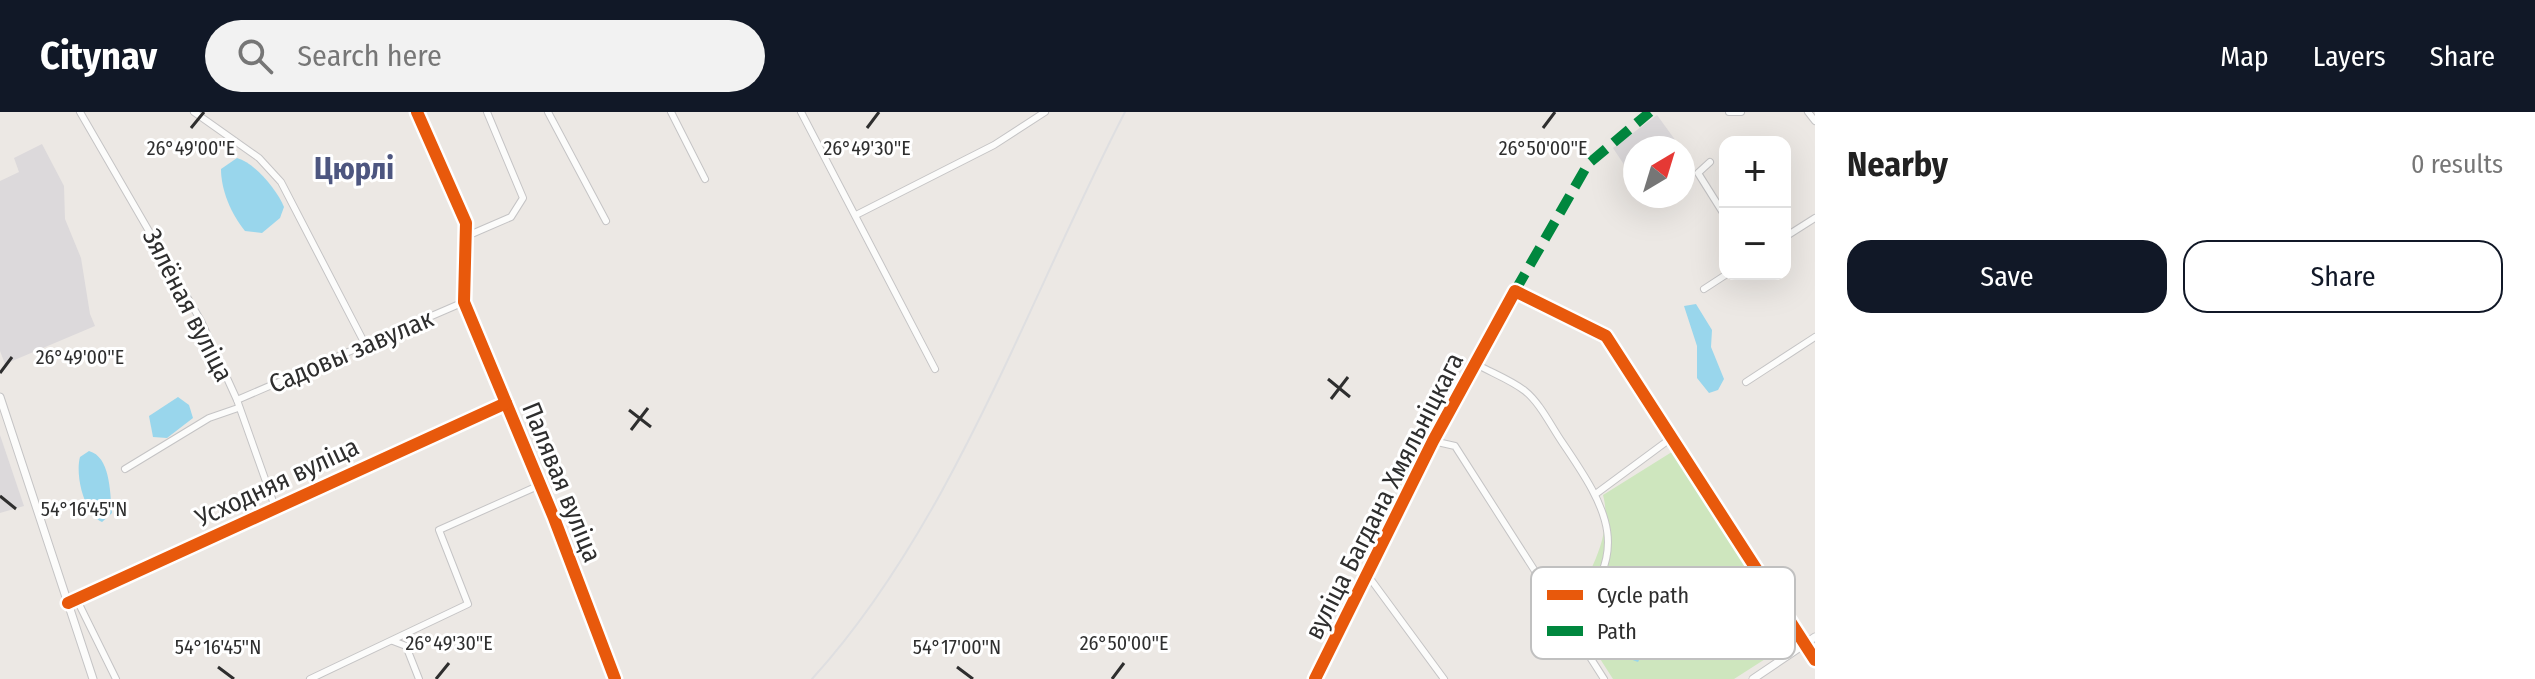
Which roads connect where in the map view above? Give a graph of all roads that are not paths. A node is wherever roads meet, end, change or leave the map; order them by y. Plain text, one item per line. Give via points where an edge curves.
1 (80, 112) edge
2 (194, 112) edge
3 (417, 112) edge
4 (487, 112) edge
5 (548, 112) edge
6 (671, 112) edge
7 (801, 112) edge
8 (1045, 112) edge
9 (1729, 112) edge
10 (1741, 112) edge
11 (1808, 112) edge
12 (1815, 121) edge
13 (1710, 162) dead end
14 (705, 179) dead end
15 (1720, 208) edge
16 (856, 215) junction
17 (1815, 218) edge
18 (606, 221) dead end
19 (1791, 233) edge
20 (467, 236) junction
21 (1719, 279) edge
22 (1704, 289) dead end
23 (464, 302) junction
24 (1815, 337) edge
25 (365, 344) junction
26 (1476, 364) junction
27 (935, 369) dead end
28 (1746, 382) dead end
29 (0, 397) edge
30 (506, 403) junction
31 (238, 404) junction
32 (1670, 439) junction
33 (1433, 441) junction
34 (125, 469) dead end
35 (540, 485) junction
36 (1597, 493) junction
37 (275, 507) junction
38 (1532, 567) edge
39 (1604, 567) edge
40 (1755, 567) edge
41 (1369, 577) junction
42 (77, 600) junction
43 (68, 603) junction
44 (418, 626) junction
45 (1795, 628) edge
46 (1815, 637) edge
47 (393, 641) junction
48 (1806, 645) junction
49 (406, 646) junction
50 (1795, 652) edge
51 (1591, 659) edge
52 (1784, 659) edge
53 (1815, 660) edge
54 (93, 679) edge
55 (116, 679) edge
56 (310, 679) edge
57 (419, 679) edge
58 (615, 679) edge
59 (1315, 679) edge
60 (1444, 679) edge
61 (1604, 679) edge
62 (1753, 679) edge

1 - 31 street, Зялёная вуліца via 201,321
2 - 25 street via 259,158 281,182
3 - 20 street
4 - 20 street via 523,198 511,217
5 - 18 street
6 - 14 street
7 - 16 street
8 - 16 street via 994,145
9 - 10 street
11 - 12 street
13 - 15 street via 1698,173
16 - 27 street
17 - 19 street
20 - 23 street
21 - 22 street
23 - 25 street, Садовы завулак
23 - 30 street, Палявая вуліца
24 - 28 street
25 - 31 street, Садовы завулак
26 - 32 street, вуліца Багдана Хмяльніцкага via 1515,291 1606,336
26 - 33 street, вуліца Багдана Хмяльніцкага
26 - 36 street via 1530,396
29 - 43 street
30 - 35 street, Палявая вуліца
30 - 37 street, Усходняя вуліца
31 - 34 street, Садовы завулак
31 - 37 street, Зялёная вуліца
32 - 36 street
32 - 40 street
33 - 38 street via 1455,446
33 - 41 street, вуліца Багдана Хмяльніцкага
35 - 44 street via 439,530 468,604
35 - 58 street, Палявая вуліца
36 - 39 street via 1605,514
37 - 42 street, Усходняя вуліца
41 - 59 street, вуліца Багдана Хмяльніцкага
41 - 60 street
42 - 43 street, Усходняя вуліца
42 - 55 street
43 - 54 street
44 - 47 street
44 - 49 street
45 - 48 street
46 - 48 street
47 - 49 street
47 - 56 street
48 - 50 street
48 - 53 street
49 - 57 street
51 - 61 street
52 - 62 street

